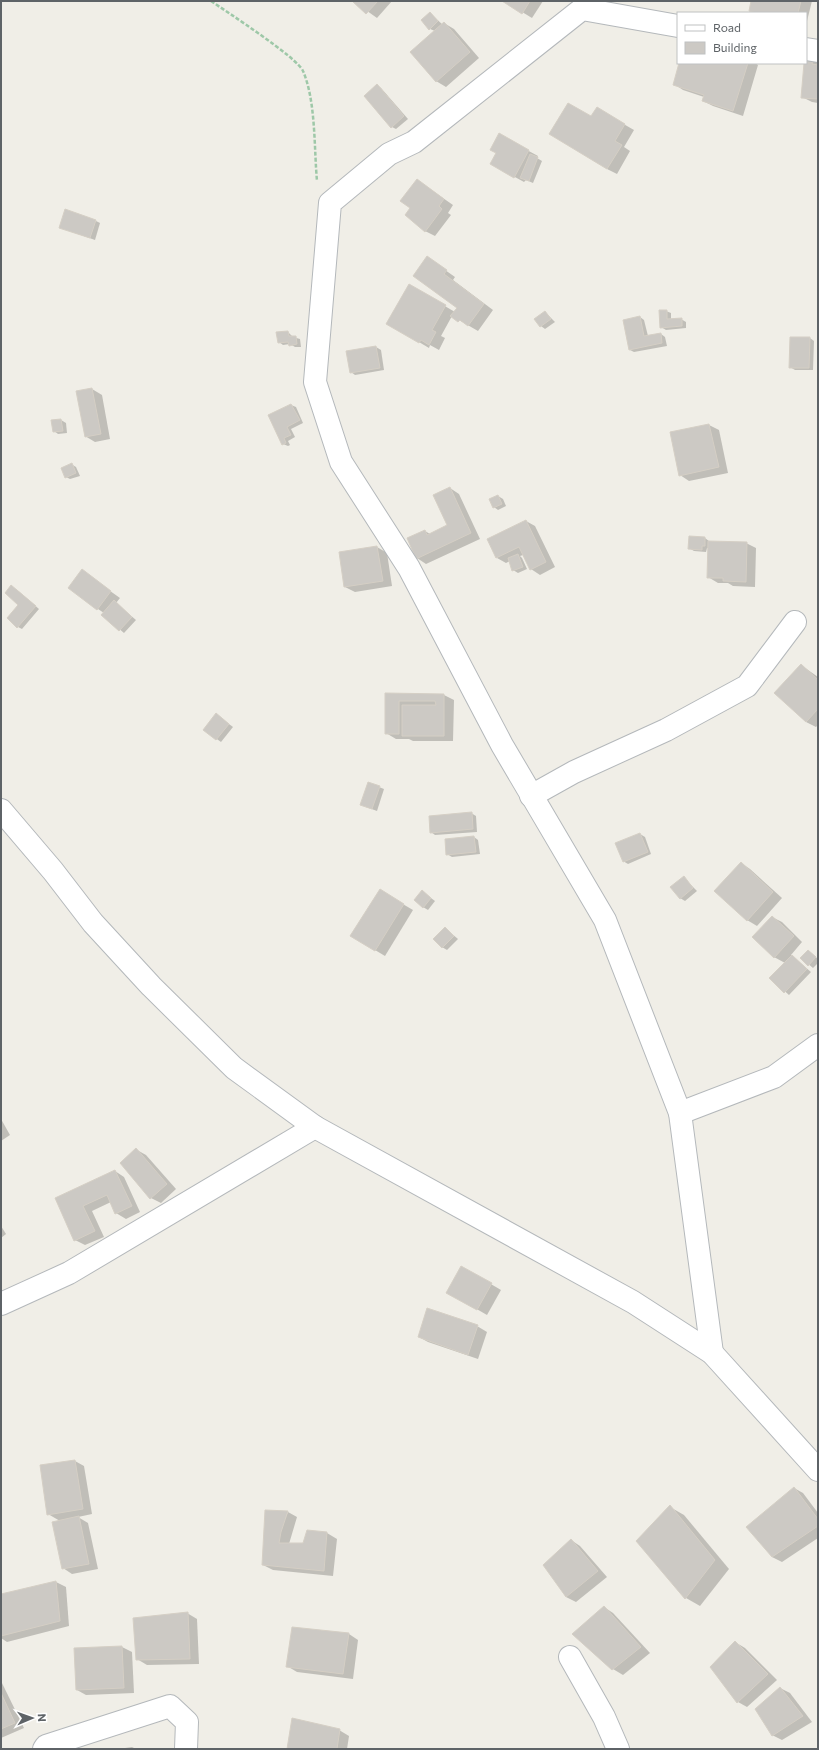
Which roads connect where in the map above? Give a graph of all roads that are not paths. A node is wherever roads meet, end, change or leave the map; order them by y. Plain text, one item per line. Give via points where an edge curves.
1 (677, 26) edge
2 (807, 49) edge
3 (818, 51) edge
4 (795, 622) dead end
5 (531, 796) junction
6 (1, 810) edge
7 (818, 1045) edge
8 (680, 1113) junction
9 (315, 1127) junction
10 (1, 1304) edge
11 (712, 1353) junction
12 (818, 1470) edge
13 (570, 1657) dead end
14 (44, 1749) edge
15 (186, 1749) edge
16 (618, 1749) edge

1 - 5 street via 582,9 414,142 389,154 330,203 315,382 341,462 409,568
2 - 3 street
4 - 5 street via 747,686 666,730 574,772
5 - 8 street via 604,920
6 - 9 street via 93,923 151,986 234,1068
7 - 8 street via 774,1077
8 - 11 street
9 - 10 street via 69,1273
9 - 11 street via 633,1302
11 - 12 street
13 - 16 street via 604,1717
14 - 15 street via 46,1746 170,1706 187,1722

